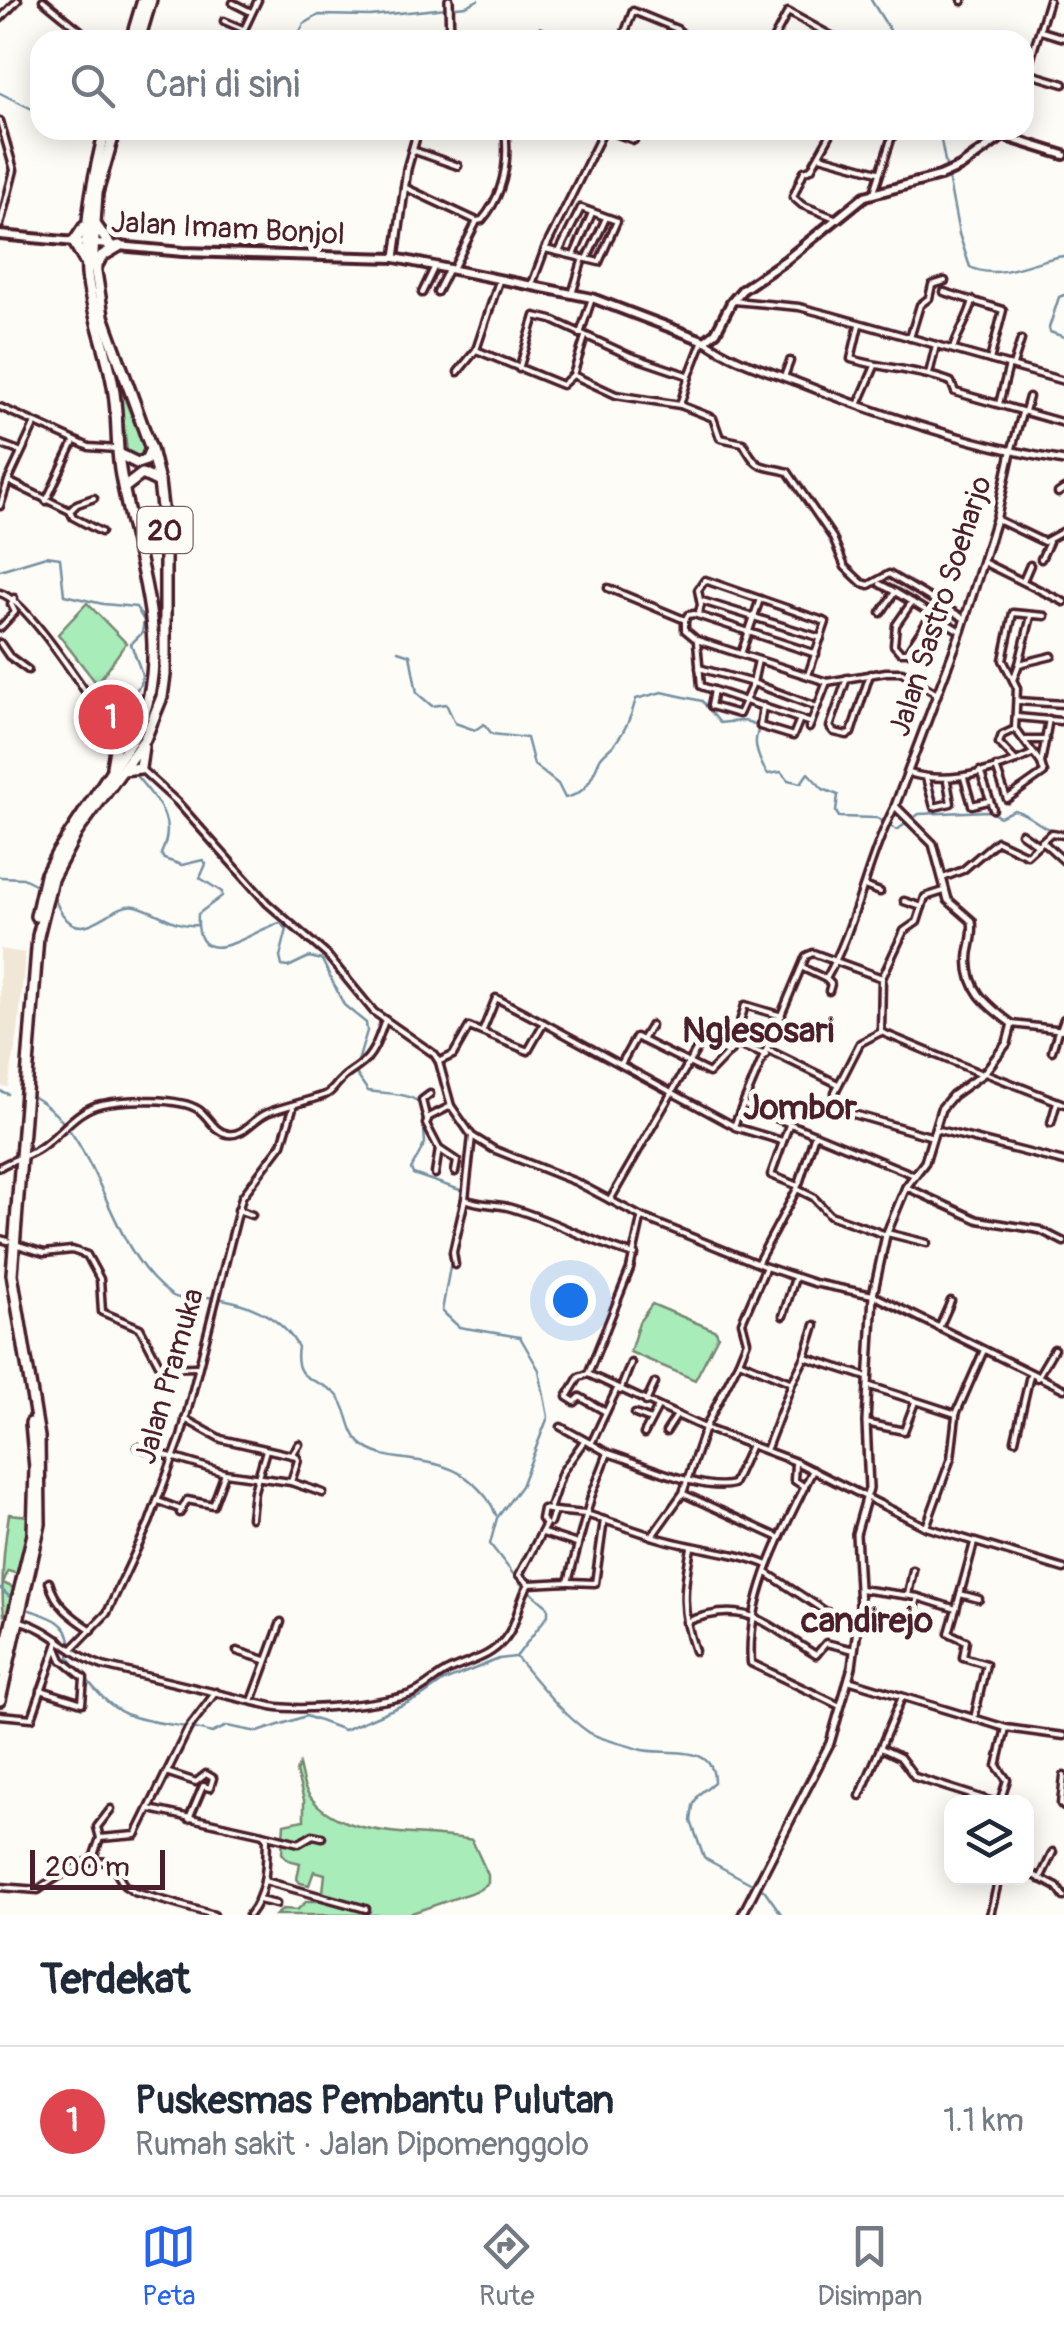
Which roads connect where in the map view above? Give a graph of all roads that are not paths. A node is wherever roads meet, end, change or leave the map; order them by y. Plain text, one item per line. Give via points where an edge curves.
1 (18, 0) edge
2 (42, 0) edge
3 (143, 0) edge
4 (151, 0) edge
5 (258, 0) edge
6 (449, 0) edge
7 (1049, 0) edge
8 (233, 4) dead end
9 (251, 12) junction
10 (0, 19) edge
11 (224, 21) dead end
12 (244, 29) joint
13 (80, 30) edge
14 (134, 30) edge
15 (142, 30) edge
16 (449, 30) edge
17 (626, 30) edge
18 (679, 30) edge
19 (778, 30) edge
20 (821, 30) edge
21 (1041, 31) junction
22 (1064, 38) edge
23 (1034, 52) edge
24 (1034, 75) edge
25 (1064, 84) edge
26 (0, 121) edge
27 (104, 140) edge
28 (111, 140) edge
29 (415, 140) edge
30 (506, 140) edge
31 (601, 140) edge
32 (827, 140) edge
33 (890, 140) edge
34 (994, 140) edge
35 (1022, 140) edge
36 (412, 150) junction
37 (818, 155) junction
38 (1064, 155) edge
39 (102, 161) junction
40 (458, 166) dead end
41 (878, 172) junction
42 (404, 187) junction
43 (874, 192) junction
44 (592, 212) junction
45 (606, 217) junction
46 (837, 219) junction
47 (91, 221) junction
48 (477, 221) junction
49 (0, 226) edge
50 (0, 235) edge
51 (74, 242) junction
52 (90, 243) junction
53 (115, 246) junction
54 (545, 249) junction
55 (559, 252) junction
56 (574, 255) junction
57 (395, 258) junction
58 (585, 258) junction
59 (436, 265) junction
60 (451, 268) junction
61 (91, 270) junction
62 (499, 281) junction
63 (945, 281) dead end
64 (532, 286) junction
65 (422, 292) dead end
66 (438, 292) dead end
67 (944, 292) dead end
68 (572, 294) junction
69 (592, 298) junction
70 (733, 300) junction
71 (973, 300) junction
72 (860, 323) junction
73 (582, 336) junction
74 (910, 338) junction
75 (1021, 340) dead end
76 (704, 341) junction
77 (936, 345) junction
78 (952, 349) junction
79 (476, 350) junction
80 (990, 360) junction
81 (790, 361) dead end
82 (1011, 364) junction
83 (875, 366) junction
84 (519, 369) junction
85 (458, 372) dead end
86 (1039, 373) junction
87 (929, 374) junction
88 (574, 375) junction
89 (689, 376) junction
90 (784, 378) junction
91 (1037, 380) dead end
92 (1064, 380) edge
93 (1029, 398) dead end
94 (1000, 404) junction
95 (680, 405) junction
96 (858, 405) junction
97 (0, 408) edge
98 (1024, 411) junction
99 (1064, 422) edge
100 (35, 423) junction
101 (74, 441) junction
102 (0, 444) edge
103 (151, 449) junction
104 (119, 451) junction
105 (20, 452) junction
106 (1012, 452) junction
107 (1064, 461) edge
108 (8, 481) junction
109 (159, 482) junction
110 (125, 487) junction
111 (1064, 488) edge
112 (1058, 494) dead end
113 (94, 498) dead end
114 (46, 501) junction
115 (0, 506) edge
116 (70, 511) junction
117 (996, 519) junction
118 (1064, 531) edge
119 (101, 532) dead end
120 (1049, 542) junction
121 (1041, 559) dead end
122 (983, 562) junction
123 (1030, 565) dead end
124 (1023, 581) junction
125 (880, 584) dead end
126 (608, 588) dead end
127 (895, 592) junction
128 (0, 593) edge
129 (14, 598) junction
130 (760, 599) junction
131 (700, 600) junction
132 (912, 602) junction
133 (1064, 602) edge
134 (881, 613) dead end
135 (932, 614) junction
136 (698, 616) junction
137 (1031, 616) junction
138 (1046, 616) dead end
139 (754, 617) junction
140 (965, 619) junction
141 (685, 620) junction
142 (0, 628) edge
143 (961, 631) junction
144 (749, 632) junction
145 (821, 638) junction
146 (697, 640) junction
147 (0, 644) edge
148 (741, 654) junction
149 (816, 654) junction
150 (1052, 656) dead end
151 (758, 660) junction
152 (1020, 664) junction
153 (698, 668) junction
154 (28, 670) dead end
155 (870, 674) junction
156 (808, 677) junction
157 (847, 678) junction
158 (1013, 680) junction
159 (753, 682) junction
160 (826, 682) junction
161 (714, 690) junction
162 (938, 694) junction
163 (746, 700) junction
164 (1018, 701) junction
165 (1064, 704) edge
166 (763, 706) junction
167 (818, 707) junction
168 (1017, 717) junction
169 (1049, 718) junction
170 (800, 720) junction
171 (1060, 721) dead end
172 (1015, 729) junction
173 (141, 736) junction
174 (117, 737) junction
175 (1022, 740) junction
176 (1046, 740) junction
177 (130, 753) junction
178 (1032, 754) junction
179 (1016, 761) junction
180 (1040, 762) junction
181 (996, 767) junction
182 (140, 768) junction
183 (123, 770) junction
184 (980, 771) junction
185 (909, 773) junction
186 (110, 775) junction
187 (964, 776) junction
188 (926, 778) junction
189 (947, 779) junction
190 (988, 800) junction
191 (895, 806) junction
192 (992, 809) dead end
193 (1020, 833) dead end
194 (1064, 835) edge
195 (1040, 843) junction
196 (59, 856) junction
197 (1064, 861) edge
198 (943, 878) junction
199 (864, 886) junction
200 (944, 891) junction
201 (880, 892) dead end
202 (904, 901) dead end
203 (922, 907) junction
204 (836, 961) junction
205 (802, 967) junction
206 (882, 978) junction
207 (826, 979) junction
208 (829, 991) dead end
209 (782, 1016) junction
210 (1064, 1019) edge
211 (385, 1020) junction
212 (544, 1023) junction
213 (651, 1024) dead end
214 (1012, 1024) junction
215 (1061, 1030) edge
216 (482, 1032) junction
217 (881, 1032) junction
218 (642, 1040) junction
219 (734, 1044) junction
220 (1052, 1050) dead end
221 (767, 1052) junction
222 (730, 1053) junction
223 (439, 1062) junction
224 (620, 1064) junction
225 (688, 1064) junction
226 (983, 1074) junction
227 (838, 1084) junction
228 (430, 1094) dead end
229 (671, 1094) junction
230 (1061, 1103) edge
231 (744, 1105) junction
232 (450, 1106) junction
233 (293, 1108) junction
234 (427, 1120) junction
235 (1051, 1123) dead end
236 (788, 1125) junction
237 (734, 1126) junction
238 (935, 1129) junction
239 (814, 1134) junction
240 (472, 1136) junction
241 (933, 1138) junction
242 (782, 1140) junction
243 (439, 1148) junction
244 (17, 1159) junction
245 (1064, 1162) edge
246 (0, 1167) edge
247 (456, 1172) dead end
248 (434, 1174) dead end
249 (914, 1175) junction
250 (906, 1187) junction
251 (798, 1188) junction
252 (465, 1198) junction
253 (610, 1200) junction
254 (238, 1210) junction
255 (252, 1215) dead end
256 (642, 1217) junction
257 (887, 1234) junction
258 (7, 1241) edge
259 (1064, 1242) edge
260 (927, 1243) dead end
261 (635, 1255) junction
262 (758, 1264) junction
263 (454, 1265) dead end
264 (766, 1268) junction
265 (796, 1278) junction
266 (873, 1296) junction
267 (950, 1300) dead end
268 (783, 1316) dead end
269 (815, 1324) dead end
270 (939, 1328) junction
271 (1054, 1349) dead end
272 (984, 1350) junction
273 (806, 1357) junction
274 (739, 1362) junction
275 (631, 1363) dead end
276 (198, 1368) junction
277 (588, 1374) junction
278 (1030, 1375) junction
279 (1037, 1378) junction
280 (867, 1381) junction
281 (655, 1383) dead end
282 (792, 1383) junction
283 (1064, 1389) edge
284 (618, 1390) junction
285 (916, 1401) junction
286 (646, 1402) junction
287 (658, 1407) junction
288 (606, 1412) junction
289 (635, 1414) dead end
290 (956, 1414) junction
291 (677, 1415) junction
292 (184, 1419) junction
293 (651, 1420) junction
294 (866, 1423) junction
295 (561, 1426) dead end
296 (704, 1428) junction
297 (666, 1432) dead end
298 (644, 1434) dead end
299 (1014, 1440) dead end
300 (584, 1441) junction
301 (299, 1444) dead end
302 (591, 1444) junction
303 (750, 1444) junction
304 (138, 1447) dead end
305 (266, 1450) junction
306 (766, 1450) junction
307 (608, 1453) junction
308 (292, 1455) junction
309 (171, 1457) junction
310 (796, 1462) junction
311 (813, 1470) junction
312 (225, 1473) junction
313 (258, 1476) junction
314 (688, 1479) junction
315 (291, 1482) junction
316 (805, 1487) junction
317 (323, 1493) dead end
318 (684, 1493) junction
319 (867, 1498) junction
320 (157, 1500) junction
321 (552, 1511) junction
322 (586, 1514) junction
323 (251, 1518) dead end
324 (604, 1520) junction
325 (550, 1524) dead end
326 (926, 1527) junction
327 (542, 1533) junction
328 (652, 1536) junction
329 (780, 1538) junction
330 (577, 1544) junction
331 (974, 1544) junction
332 (691, 1548) junction
333 (770, 1565) junction
334 (913, 1570) dead end
335 (1064, 1570) edge
336 (766, 1573) junction
337 (49, 1582) dead end
338 (568, 1582) junction
339 (528, 1585) junction
340 (860, 1589) junction
341 (960, 1594) junction
342 (908, 1595) junction
343 (918, 1597) junction
344 (978, 1598) dead end
345 (956, 1609) junction
346 (914, 1613) dead end
347 (753, 1616) junction
348 (0, 1620) edge
349 (281, 1622) dead end
350 (686, 1622) junction
351 (16, 1624) junction
352 (859, 1625) junction
353 (92, 1630) junction
354 (59, 1640) junction
355 (56, 1647) junction
356 (70, 1648) junction
357 (854, 1650) junction
358 (238, 1651) dead end
359 (695, 1651) dead end
360 (265, 1660) junction
361 (0, 1670) edge
362 (848, 1680) junction
363 (40, 1690) junction
364 (216, 1692) junction
365 (902, 1697) junction
366 (0, 1700) edge
367 (252, 1701) junction
368 (840, 1706) junction
369 (0, 1715) edge
370 (974, 1719) junction
371 (1006, 1728) junction
372 (1064, 1736) edge
373 (880, 1748) junction
374 (168, 1772) junction
375 (1064, 1776) edge
376 (196, 1782) junction
377 (203, 1786) junction
378 (973, 1795) edge
379 (999, 1795) edge
380 (860, 1796) dead end
381 (1064, 1807) edge
382 (111, 1809) dead end
383 (150, 1809) junction
384 (188, 1819) junction
385 (264, 1834) junction
386 (322, 1837) dead end
387 (100, 1838) junction
388 (1053, 1852) dead end
389 (92, 1861) junction
390 (1034, 1875) edge
391 (1040, 1878) junction
392 (264, 1882) junction
393 (997, 1885) edge
394 (0, 1886) edge
395 (1064, 1898) edge
396 (259, 1900) junction
397 (276, 1904) dead end
398 (366, 1909) dead end
399 (214, 1915) edge
400 (249, 1915) edge
401 (742, 1915) edge
402 (990, 1915) edge

1 - 10 street
2 - 13 street
3 - 14 highway
4 - 15 highway
5 - 9 street
6 - 16 street
7 - 21 street
8 - 9 street
9 - 12 street
11 - 12 street
17 - 18 street via 633,12
19 - 20 street via 788,12
21 - 22 street
21 - 23 street
24 - 25 street
26 - 49 street via 14,170
27 - 39 highway, 20
28 - 39 highway, 20
29 - 36 street
30 - 48 street via 507,168 490,211
31 - 54 street
32 - 37 street
33 - 41 street
34 - 43 main road via 940,176
35 - 38 main road
36 - 40 street
36 - 42 street
37 - 41 street
37 - 46 street via 792,198
39 - 47 highway, 20
41 - 43 street
42 - 48 street
42 - 57 street
43 - 46 main road
44 - 45 street
44 - 55 street via 580,208
44 - 56 street
45 - 58 street
45 - 58 street via 617,223 601,261
46 - 70 main road
47 - 51 highway
47 - 52 highway, 20
47 - 53 highway
48 - 60 street
50 - 51 main road, Jalan Imam Bonjol
51 - 52 main road, Jalan Imam Bonjol
51 - 61 highway
52 - 53 main road, Jalan Imam Bonjol
52 - 61 highway, 20
53 - 57 main road, Jalan Imam Bonjol
53 - 61 highway
54 - 55 street
54 - 64 street
55 - 56 street
56 - 58 street
57 - 59 main road, Jalan Imam Bonjol
58 - 68 street
59 - 60 main road, Jalan Imam Bonjol
59 - 65 street
60 - 62 main road, Jalan Imam Bonjol
60 - 66 street
61 - 103 highway, 20
61 - 104 highway, 20 via 91,303 114,392
62 - 64 main road, Jalan Imam Bonjol
62 - 79 street
63 - 74 street via 932,285
64 - 68 main road, Jalan Imam Bonjol
67 - 71 street
68 - 69 main road, Jalan Imam Bonjol
69 - 73 street
69 - 76 main road, Jalan Imam Bonjol
70 - 72 street
70 - 76 main road
71 - 78 street
71 - 80 street via 1003,310
72 - 74 street
72 - 83 street via 850,358
73 - 84 street via 535,316
73 - 88 street
73 - 89 street
74 - 77 street
75 - 82 street
76 - 89 street
76 - 90 street
77 - 78 street
77 - 87 street
78 - 80 street
79 - 84 street
79 - 85 street
80 - 82 street
81 - 90 street
82 - 86 street
82 - 94 street
83 - 87 street
83 - 96 street
84 - 88 street via 562,386
86 - 91 street
86 - 92 street
87 - 94 street via 951,382 954,392
88 - 95 street via 616,395
89 - 95 street
90 - 96 street
93 - 98 street
94 - 98 street
95 - 140 street via 713,418 720,438 742,443 759,467 788,472 856,579 868,584 889,574
96 - 106 street
97 - 100 street
98 - 99 street
98 - 106 street
100 - 101 street
100 - 105 street
101 - 104 street
101 - 114 street
102 - 105 street
103 - 104 highway via 137,462
103 - 109 highway, 20
104 - 110 highway, 20
105 - 108 street
106 - 107 street
106 - 117 street, Jalan Sastro Soeharjo
108 - 114 street
108 - 115 street
109 - 110 highway via 142,474
109 - 173 highway, 20 via 166,534 165,675 162,697
110 - 173 highway, 20 via 154,652
111 - 112 street
113 - 116 street
114 - 116 street
116 - 119 street
117 - 120 street
117 - 122 street, Jalan Sastro Soeharjo
118 - 120 street
120 - 121 street
122 - 124 street
122 - 140 street, Jalan Sastro Soeharjo
123 - 124 street
124 - 133 street
125 - 127 street
126 - 141 street
127 - 132 street
127 - 134 street
128 - 129 street
129 - 142 street via 15,612
129 - 174 street
130 - 131 street via 705,580
130 - 139 street
130 - 145 street via 826,622
131 - 136 street
131 - 139 street
132 - 135 street
132 - 135 street via 894,630 900,652
135 - 143 street
136 - 141 street
136 - 144 street
137 - 138 street
137 - 152 street
137 - 158 street via 1015,613 1010,622 1003,660
139 - 144 street
139 - 145 street
140 - 143 street, Jalan Sastro Soeharjo
141 - 146 street via 685,630
143 - 162 street, Jalan Sastro Soeharjo
144 - 148 street
144 - 149 street
145 - 149 street
146 - 148 street
146 - 153 street
147 - 154 street
148 - 151 street
149 - 156 street
150 - 152 street
151 - 156 street
151 - 159 street
152 - 158 street
153 - 159 street
153 - 161 street via 700,684
155 - 157 street
155 - 157 street via 847,736 830,727
155 - 162 street via 902,672
156 - 160 street
157 - 160 street
158 - 164 street
159 - 163 street
159 - 167 street
160 - 167 street
161 - 163 street
161 - 163 street via 710,706 736,714
162 - 185 street, Jalan Sastro Soeharjo
163 - 166 street
164 - 165 street
164 - 168 street
166 - 170 street
166 - 170 street via 760,726 792,736
167 - 170 street via 810,726
168 - 169 street
168 - 172 street
169 - 171 street
169 - 176 street
172 - 175 street
172 - 179 street via 998,743
173 - 174 highway
173 - 177 highway, 20
173 - 182 highway
174 - 177 street
174 - 186 highway
175 - 176 street
175 - 178 street
176 - 180 street
177 - 182 street
177 - 183 highway, 20
177 - 186 highway, 20
178 - 179 street
178 - 180 street
179 - 181 street
180 - 181 street via 1042,775 1007,799
181 - 184 street
182 - 183 highway
182 - 211 street
183 - 196 highway, 20
184 - 187 street
184 - 190 street
185 - 188 street
185 - 191 street, Jalan Sastro Soeharjo
186 - 196 highway, 20
187 - 189 street
187 - 190 street via 972,805
188 - 189 street
188 - 189 street via 934,807 952,802
190 - 192 street
191 - 198 street via 935,848
191 - 199 street
193 - 195 street
194 - 195 street via 1050,833
195 - 197 street
195 - 198 street via 1024,855 997,840
196 - 244 highway, 20 via 30,954
198 - 200 street
199 - 201 street
199 - 204 street
200 - 203 street via 928,894
200 - 214 street via 972,922 972,986
202 - 203 street
203 - 206 street
204 - 205 street via 808,953
204 - 206 street
204 - 207 street
205 - 207 street
205 - 209 street
206 - 217 street
207 - 208 street
209 - 219 street via 745,1005
209 - 221 street
210 - 215 street
211 - 223 street
211 - 233 street via 362,1064 330,1092
212 - 216 street via 528,1052
212 - 216 street via 496,998
212 - 224 street
213 - 218 street
214 - 215 street
214 - 226 street via 1007,1043
215 - 220 street
216 - 223 street via 469,1028 453,1055
217 - 226 street
217 - 227 street via 860,1043
218 - 224 street via 635,1038
218 - 225 street
219 - 221 street
219 - 222 street
221 - 227 street
221 - 231 street
222 - 225 street via 708,1073
222 - 225 street via 702,1045
223 - 232 street
224 - 229 street
225 - 229 street
226 - 230 street
226 - 238 street via 946,1101
227 - 241 street via 834,1096 846,1111
228 - 234 street via 422,1100
229 - 237 street
229 - 253 street
230 - 235 street
231 - 236 street
231 - 237 street
232 - 234 street
232 - 240 street
233 - 244 street via 268,1113 233,1134 214,1127 198,1109 154,1101 99,1104
233 - 254 street, Jalan Pramuka via 282,1144 250,1181
234 - 243 street
236 - 239 street
236 - 242 street
237 - 242 street
238 - 241 street
238 - 245 street
239 - 249 street
239 - 251 street
240 - 252 street
240 - 253 street
241 - 249 street
242 - 251 street via 771,1175
243 - 247 street via 457,1161
243 - 248 street
244 - 246 street
244 - 258 highway, 20
249 - 250 street
250 - 257 street
250 - 259 street via 978,1220 1040,1230
251 - 257 street via 830,1215
251 - 262 street
252 - 261 street via 515,1209
252 - 263 street
253 - 256 street
254 - 255 street
254 - 276 street, Jalan Pramuka
256 - 261 street
256 - 262 street
257 - 260 street
257 - 266 street
258 - 276 street via 44,1253 87,1254 100,1279 102,1312 140,1328 162,1368
258 - 351 highway, 20 via 10,1307 34,1421 30,1561
261 - 277 street
262 - 264 street
264 - 265 street
264 - 274 street via 742,1322 748,1340
265 - 266 street
265 - 268 street
266 - 270 street
266 - 280 street
267 - 270 street
269 - 273 street
270 - 272 street
271 - 279 street
272 - 278 street
272 - 290 street
273 - 280 street
273 - 282 street
274 - 282 street
274 - 296 street
275 - 284 street
276 - 292 street, Jalan Pramuka
277 - 284 street
277 - 288 street via 567,1396
278 - 279 street
278 - 299 street
279 - 283 street
280 - 285 street
280 - 294 street
281 - 286 street
282 - 306 street
284 - 286 street
284 - 288 street
285 - 290 street
285 - 294 street via 904,1431
286 - 287 street
287 - 291 street
287 - 293 street
288 - 302 street
289 - 293 street
290 - 326 street via 952,1453
291 - 296 street
291 - 297 street
292 - 305 street via 221,1439
292 - 309 street, Jalan Pramuka
293 - 298 street
294 - 319 street
295 - 300 street
296 - 303 street
296 - 314 street
300 - 302 street
300 - 321 street via 562,1472
301 - 308 street
302 - 307 street
303 - 306 street
303 - 314 street via 731,1485
304 - 309 street
305 - 308 street
305 - 313 street
306 - 310 street
307 - 314 street
307 - 322 street
308 - 315 street via 298,1460
309 - 312 street
309 - 320 street, Jalan Pramuka
310 - 311 street
310 - 316 street via 793,1478
311 - 316 street
311 - 319 street
312 - 313 street
312 - 320 street via 213,1504 189,1499 181,1511
313 - 315 street
313 - 323 street
314 - 318 street
315 - 317 street
316 - 329 street
318 - 328 street
318 - 329 street
319 - 326 street
319 - 340 street via 856,1534
320 - 353 street, Jalan Pramuka via 107,1612
321 - 322 street
321 - 325 street
321 - 327 street via 543,1509
322 - 324 street
322 - 330 street
324 - 328 street
324 - 338 street via 595,1584
326 - 331 street
327 - 330 street
327 - 339 street via 520,1575
328 - 332 street
329 - 333 street
330 - 338 street
331 - 335 street
331 - 341 street
332 - 333 street
332 - 350 street via 682,1586
333 - 336 street
334 - 342 street
336 - 347 street
336 - 352 street
337 - 353 street via 66,1612
338 - 339 street
339 - 367 street via 500,1645 417,1692 298,1709
340 - 342 street
340 - 352 street
341 - 344 street
341 - 345 street
342 - 343 street
343 - 345 street
343 - 346 street
345 - 370 street via 949,1632 966,1641 963,1657 986,1664
347 - 350 street via 724,1610
347 - 357 street via 817,1656 826,1643
347 - 368 street via 752,1664
348 - 351 street
349 - 360 street
350 - 359 street
351 - 354 street via 38,1626
351 - 361 highway, 20
351 - 366 highway, 20
352 - 357 street
353 - 356 street, Jalan Pramuka
354 - 355 street
354 - 356 street
355 - 363 street
355 - 363 street via 84,1678 82,1703
356 - 364 street via 103,1666
357 - 362 street
358 - 360 street
360 - 367 street
362 - 365 street
362 - 368 street
363 - 369 street via 30,1719
364 - 367 street
364 - 374 street via 192,1722
365 - 370 street
365 - 373 street
368 - 401 street via 830,1743
370 - 371 street
371 - 372 street
371 - 379 street via 997,1768 1006,1779
373 - 378 street via 900,1757 912,1776
373 - 380 street
374 - 376 street
374 - 383 street
375 - 381 street
376 - 377 street
376 - 377 street via 213,1776 210,1788
377 - 384 street
382 - 387 street via 97,1827
383 - 384 street
383 - 387 street via 132,1837
384 - 385 street
385 - 386 street via 299,1843
385 - 392 street
387 - 389 street
388 - 391 street
389 - 394 street via 38,1890
389 - 399 street via 110,1862 134,1892
390 - 391 street
391 - 395 street
392 - 396 street
392 - 398 street
393 - 402 street
396 - 397 street
396 - 400 street

